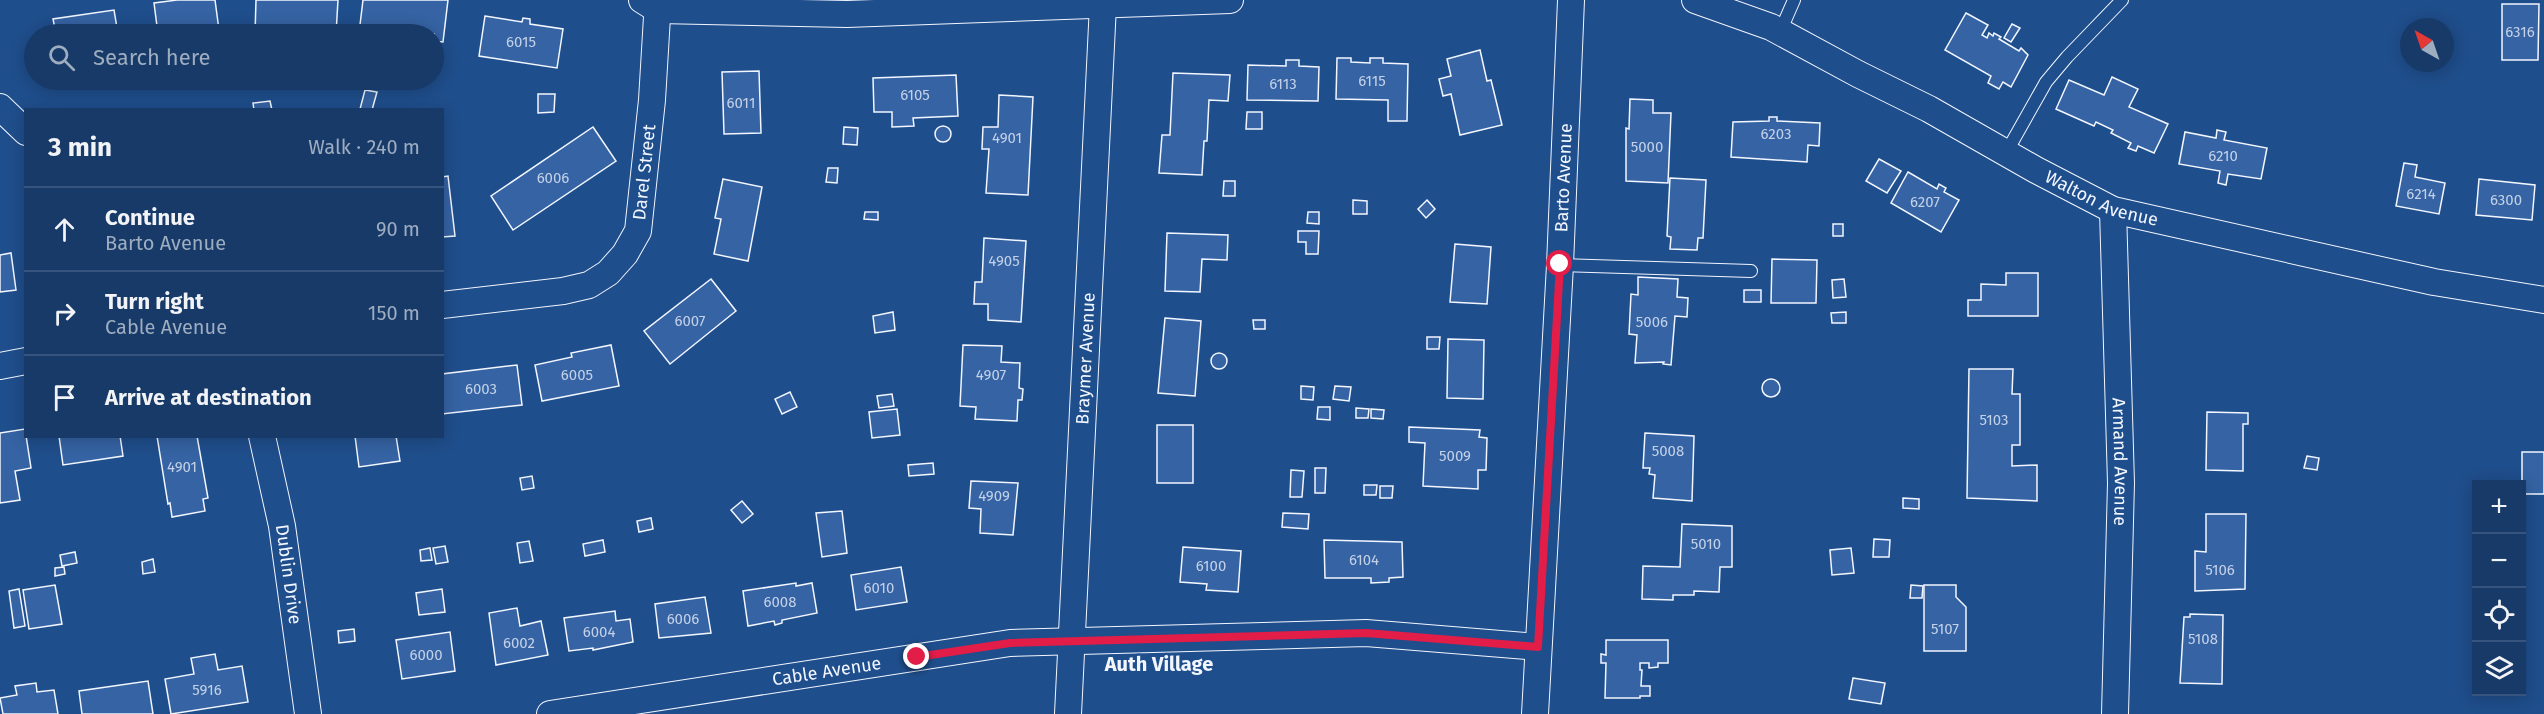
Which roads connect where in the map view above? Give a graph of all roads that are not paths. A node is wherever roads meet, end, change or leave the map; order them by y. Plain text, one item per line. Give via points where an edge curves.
1 (1230, 0) edge
2 (1571, 0) edge
3 (1695, 0) edge
4 (1794, 0) edge
5 (2122, 0) edge
6 (653, 3) edge
7 (1103, 5) junction
8 (1780, 32) junction
9 (0, 107) edge
10 (24, 130) edge
11 (2006, 153) junction
12 (2113, 210) junction
13 (1560, 264) junction
14 (1751, 271) dead end
15 (2544, 300) edge
16 (444, 305) edge
17 (24, 361) edge
18 (0, 366) edge
19 (262, 438) edge
20 (1072, 642) junction
21 (1538, 647) junction
22 (308, 714) edge
23 (550, 714) edge
24 (1068, 714) edge
25 (1535, 714) edge
26 (2115, 714) edge

1 - 7 street
2 - 13 street, Barto Avenue
3 - 8 street, Walton Avenue
4 - 8 lane
5 - 11 lane via 2046,82
6 - 7 street via 847,14
6 - 16 street, Darel Street via 638,231 625,254 608,273 589,285
7 - 20 street, Braymer Avenue
8 - 11 street, Walton Avenue
9 - 10 street
11 - 12 street, Walton Avenue
12 - 15 street, Walton Avenue via 2434,282
12 - 26 street, Armand Avenue via 2121,483
13 - 14 lane
13 - 21 street, Barto Avenue
17 - 18 street
19 - 22 street, Dublin Drive via 282,526
20 - 21 street, Cable Avenue via 1366,633
20 - 23 street, Cable Avenue via 1010,643
20 - 24 street, Braymer Avenue
21 - 25 street, Barto Avenue

